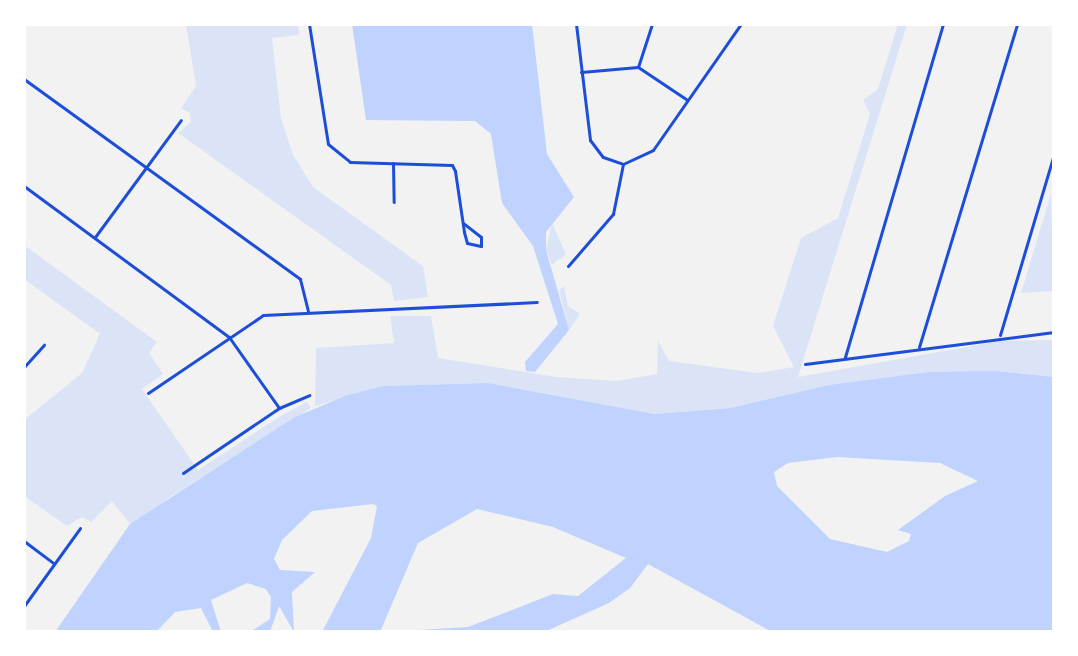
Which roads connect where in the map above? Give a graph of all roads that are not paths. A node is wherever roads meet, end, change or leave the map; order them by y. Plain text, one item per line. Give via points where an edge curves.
1 (309, 24) edge
2 (576, 24) edge
3 (652, 24) edge
4 (741, 24) edge
5 (943, 24) edge
6 (1017, 24) edge
7 (638, 67) junction
8 (581, 72) junction
9 (24, 79) edge
10 (687, 100) junction
11 (181, 120) dead end
12 (1054, 154) edge
13 (393, 163) junction
14 (623, 164) junction
15 (146, 167) junction
16 (24, 186) edge
17 (394, 202) dead end
18 (463, 223) junction
19 (95, 237) junction
20 (568, 266) dead end
21 (537, 302) dead end
22 (308, 311) junction
23 (1054, 332) edge
24 (1000, 335) junction
25 (230, 336) junction
26 (44, 345) dead end
27 (919, 347) junction
28 (845, 357) junction
29 (805, 364) dead end
30 (24, 367) edge
31 (148, 393) dead end
32 (309, 394) dead end
33 (279, 408) junction
34 (183, 472) dead end
35 (80, 528) dead end
36 (24, 542) edge
37 (53, 563) junction
38 (24, 606) edge

1 - 13 street via 321,128 328,144 350,162
2 - 8 street
3 - 7 street
4 - 10 street
5 - 28 street
6 - 27 street
7 - 8 street
7 - 10 street
8 - 14 street via 590,140 603,157
9 - 15 street
10 - 14 street via 653,150
11 - 15 street
12 - 24 street
13 - 17 street
13 - 18 street via 452,165
14 - 20 street via 613,214
15 - 19 street
15 - 22 street via 300,279
16 - 19 street
18 - 18 street via 481,237 481,246 468,244
19 - 25 street
21 - 22 street
22 - 25 street via 255,318
23 - 24 street
24 - 27 street
25 - 31 street
25 - 33 street
26 - 30 street
27 - 28 street
28 - 29 street
32 - 33 street
33 - 34 street
35 - 37 street
36 - 37 street
37 - 38 street

